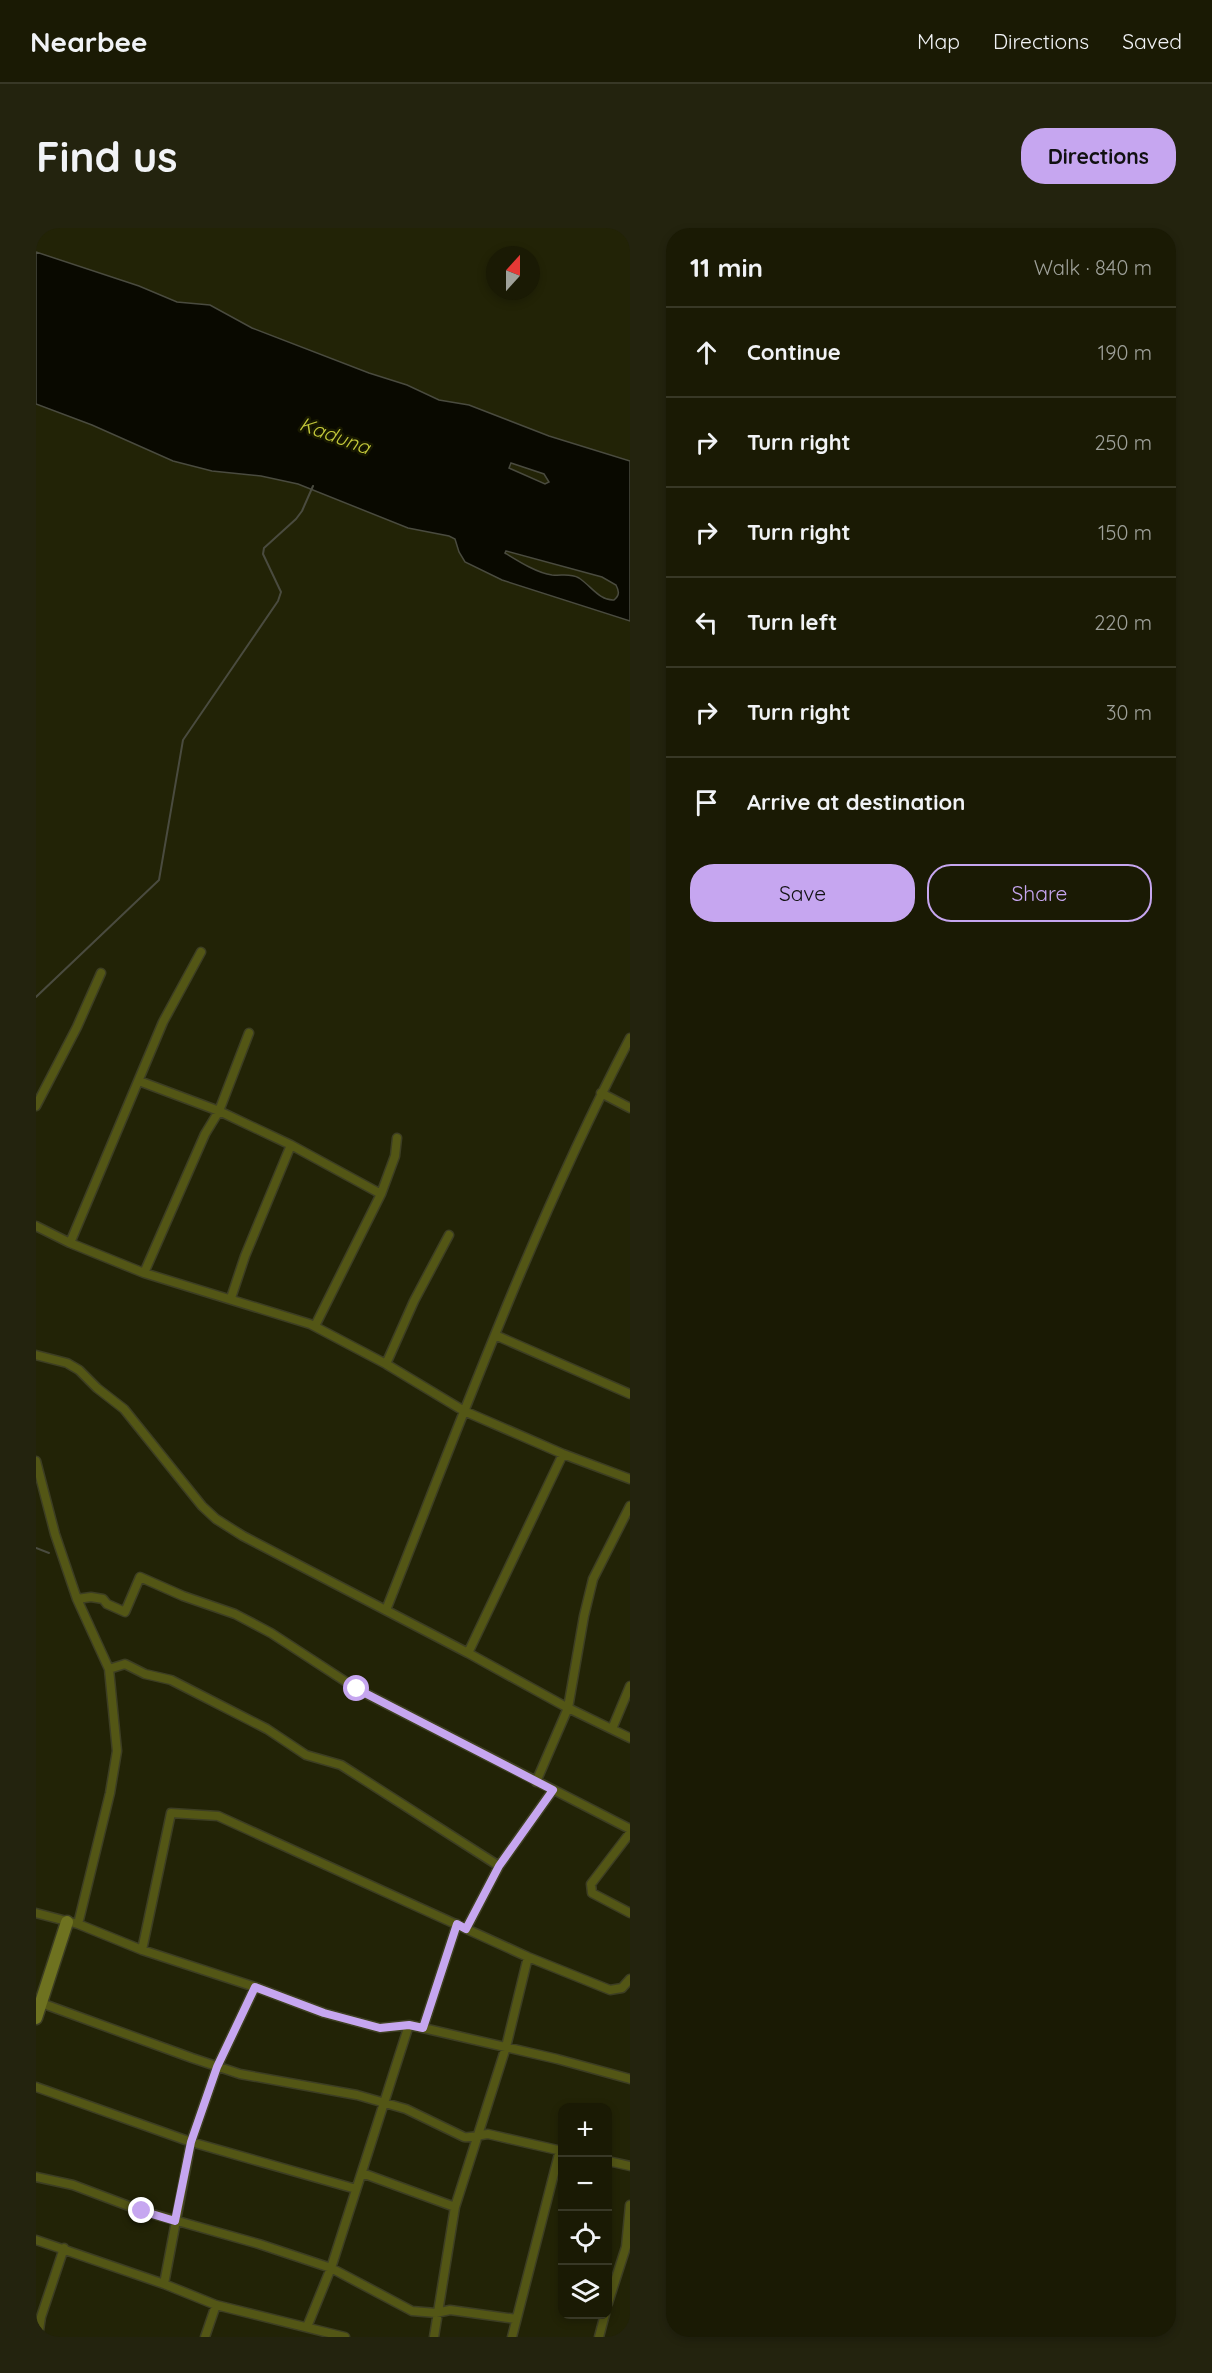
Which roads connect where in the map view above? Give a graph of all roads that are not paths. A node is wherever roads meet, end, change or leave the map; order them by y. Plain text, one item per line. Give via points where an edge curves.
1 (201, 952) dead end
2 (101, 973) dead end
3 (249, 1033) dead end
4 (630, 1038) edge
5 (139, 1081) junction
6 (601, 1093) junction
7 (36, 1106) edge
8 (630, 1108) edge
9 (219, 1111) junction
10 (397, 1138) dead end
11 (291, 1145) junction
12 (381, 1194) junction
13 (36, 1226) edge
14 (449, 1235) dead end
15 (70, 1243) junction
16 (144, 1273) junction
17 (231, 1298) junction
18 (315, 1326) junction
19 (495, 1335) junction
20 (36, 1355) edge
21 (386, 1364) junction
22 (630, 1394) edge
23 (464, 1411) junction
24 (563, 1454) junction
25 (36, 1461) edge
26 (630, 1479) edge
27 (630, 1506) edge
28 (77, 1599) junction
29 (386, 1610) junction
30 (468, 1653) junction
31 (109, 1669) junction
32 (630, 1686) edge
33 (568, 1708) junction
34 (612, 1729) junction
35 (630, 1738) edge
36 (536, 1782) junction
37 (553, 1790) junction
38 (630, 1831) edge
39 (499, 1866) junction
40 (36, 1913) edge
41 (630, 1913) edge
42 (72, 1923) junction
43 (457, 1924) junction
44 (466, 1929) junction
45 (142, 1950) junction
46 (528, 1957) junction
47 (630, 1979) edge
48 (255, 1987) junction
49 (41, 2003) junction
50 (36, 2018) edge
51 (409, 2025) junction
52 (423, 2028) junction
53 (507, 2047) junction
54 (217, 2067) junction
55 (630, 2079) edge
56 (36, 2087) edge
57 (384, 2103) junction
58 (478, 2135) junction
59 (191, 2142) junction
60 (558, 2150) edge
61 (559, 2157) edge
62 (612, 2162) edge
63 (630, 2166) edge
64 (362, 2173) junction
65 (36, 2177) edge
66 (356, 2189) junction
67 (630, 2205) edge
68 (455, 2207) junction
69 (175, 2221) junction
70 (629, 2221) edge
71 (36, 2240) edge
72 (63, 2248) junction
73 (331, 2268) junction
74 (164, 2284) junction
75 (612, 2291) edge
76 (216, 2305) junction
77 (436, 2313) junction
78 (516, 2319) junction
79 (604, 2319) edge
80 (306, 2327) junction
81 (38, 2337) edge
82 (205, 2337) edge
83 (345, 2337) edge
84 (434, 2337) edge
85 (512, 2337) edge
86 (599, 2337) edge

1 - 5 street via 163,1022
2 - 7 street
3 - 9 street
4 - 6 street
5 - 9 street
5 - 15 street
6 - 8 street
6 - 19 street
9 - 11 street
9 - 16 street
10 - 12 street via 395,1156
11 - 12 street
11 - 17 street
12 - 18 street
13 - 15 street
14 - 21 street
15 - 16 street
16 - 17 street
17 - 18 street
18 - 21 street
19 - 22 street
19 - 23 street
20 - 29 street via 79,1370 124,1408 216,1519
21 - 23 street
23 - 24 street
23 - 29 street
24 - 26 street
24 - 30 street
25 - 28 street
27 - 33 street via 593,1579
28 - 31 street
28 - 36 street via 103,1599 125,1612 140,1577 235,1614 357,1689
29 - 30 street
30 - 33 street
31 - 39 street via 125,1665 171,1680 267,1729 306,1755 340,1765
31 - 42 street via 117,1751 110,1793
32 - 34 street
33 - 34 street
33 - 36 street
34 - 35 street
36 - 37 street
37 - 38 street
37 - 39 street
38 - 41 street via 591,1884 592,1893
39 - 44 street
40 - 42 street
42 - 45 street
42 - 49 street
43 - 44 street
43 - 45 street via 218,1816 171,1813
43 - 52 street
44 - 46 street
45 - 48 street
46 - 47 street via 610,1990 622,1988
46 - 53 street
48 - 51 street via 324,2013 380,2028
48 - 54 street
49 - 50 street
49 - 54 street
51 - 52 street
51 - 57 street
52 - 53 street
53 - 55 street
53 - 58 street
54 - 57 street
54 - 59 street
56 - 59 street
57 - 58 street via 425,2117 464,2138
57 - 64 street
58 - 60 street
58 - 68 street
59 - 66 street
59 - 69 street
61 - 78 street
62 - 63 street
64 - 66 street
64 - 68 street
65 - 69 street via 73,2185
66 - 73 street
67 - 70 street
68 - 77 street
69 - 73 street
69 - 74 street
70 - 75 street via 626,2247
71 - 72 street
72 - 74 street
72 - 81 street
73 - 77 street via 412,2310
73 - 80 street
74 - 76 street
76 - 80 street
76 - 82 street
77 - 78 street via 450,2310
77 - 84 street
78 - 85 street
79 - 86 street
80 - 83 street

